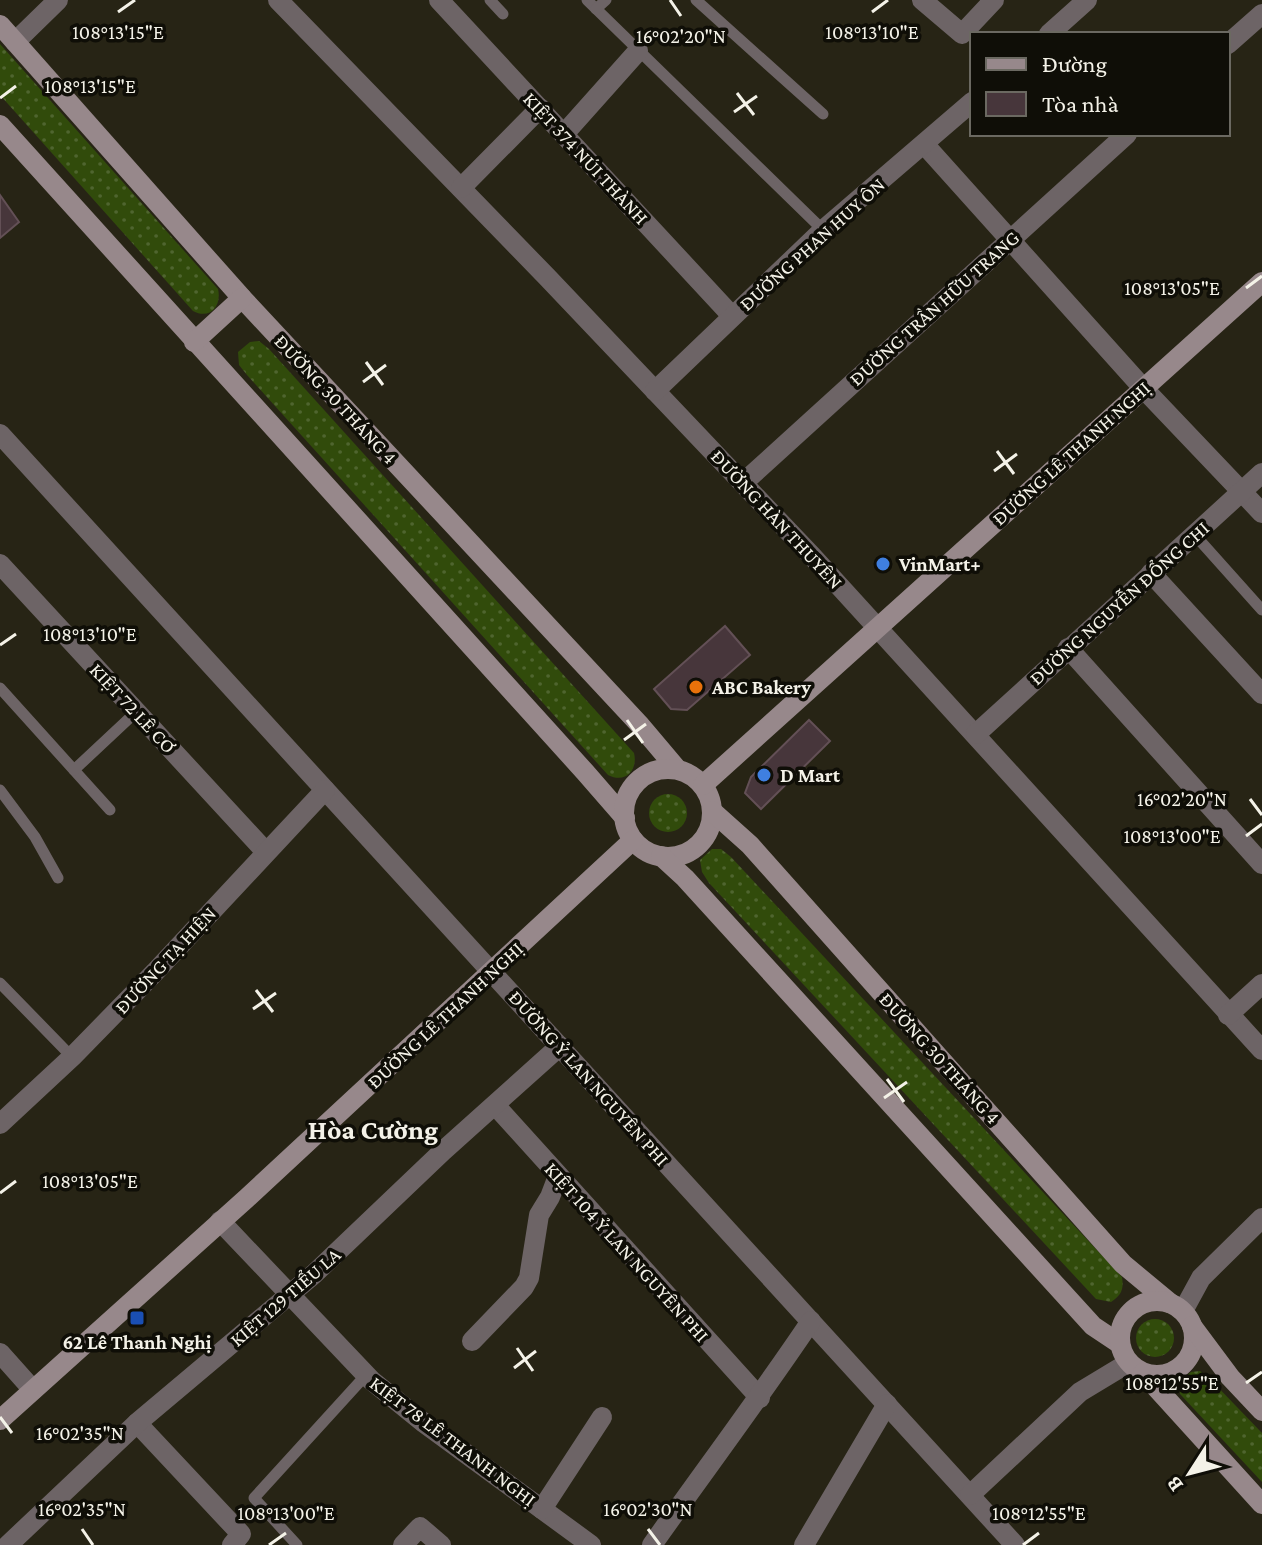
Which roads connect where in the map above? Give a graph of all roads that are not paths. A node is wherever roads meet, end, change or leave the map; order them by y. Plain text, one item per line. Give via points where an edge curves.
1 (58, 0) edge
2 (278, 0) edge
3 (439, 0) edge
4 (490, 0) edge
5 (606, 0) edge
6 (696, 0) edge
7 (922, 0) edge
8 (994, 0) edge
9 (1087, 0) edge
10 (592, 5) edge
11 (503, 14) dead end
12 (1262, 14) edge
13 (0, 25) edge
14 (1051, 32) edge
15 (15, 42) junction
16 (1230, 42) edge
17 (638, 51) junction
18 (970, 104) edge
19 (540, 108) junction
20 (823, 114) dead end
21 (0, 125) edge
22 (564, 134) junction
23 (1125, 136) edge
24 (924, 144) junction
25 (461, 188) junction
26 (823, 230) junction
27 (1008, 239) junction
28 (1262, 282) edge
29 (242, 298) junction
30 (732, 316) junction
31 (194, 342) junction
32 (1143, 388) junction
33 (655, 391) junction
34 (0, 434) edge
35 (1262, 473) edge
36 (743, 483) junction
37 (1242, 491) junction
38 (1262, 513) edge
39 (1194, 534) junction
40 (0, 564) edge
41 (1151, 573) junction
42 (1262, 610) edge
43 (878, 627) junction
44 (1068, 648) junction
45 (0, 688) edge
46 (1262, 694) edge
47 (136, 712) junction
48 (976, 734) junction
49 (677, 769) junction
50 (74, 770) junction
51 (703, 785) junction
52 (0, 790) edge
53 (325, 790) junction
54 (110, 810) dead end
55 (712, 811) junction
56 (625, 818) junction
57 (633, 840) junction
58 (266, 852) junction
59 (661, 856) junction
60 (1262, 864) edge
61 (58, 878) dead end
62 (491, 972) junction
63 (0, 983) edge
64 (1262, 984) edge
65 (1228, 1015) junction
66 (560, 1046) junction
67 (1262, 1050) edge
68 (72, 1057) junction
69 (495, 1105) junction
70 (0, 1124) edge
71 (558, 1176) junction
72 (1262, 1218) edge
73 (220, 1221) junction
74 (289, 1294) junction
75 (1182, 1313) junction
76 (811, 1321) junction
77 (472, 1341) dead end
78 (0, 1353) edge
79 (1130, 1360) junction
80 (366, 1375) junction
81 (33, 1390) junction
82 (760, 1398) junction
83 (887, 1404) junction
84 (1262, 1411) edge
85 (602, 1417) dead end
86 (0, 1420) edge
87 (137, 1423) junction
88 (970, 1495) junction
89 (1262, 1504) edge
90 (542, 1509) junction
91 (8, 1545) edge
92 (232, 1545) edge
93 (297, 1545) edge
94 (403, 1545) edge
95 (441, 1545) edge
96 (591, 1545) edge
97 (652, 1545) edge
98 (804, 1545) edge
99 (1015, 1545) edge

1 - 15 street
2 - 25 street, ĐƯỜNG HÀN THUYÊN
3 - 19 street, KIỆT 374 NÚI THÀNH
4 - 11 lane
5 - 10 lane
6 - 20 lane
7 - 8 street via 962,34
9 - 14 street
10 - 17 lane
12 - 16 street
13 - 15 street, ĐƯỜNG 30 THÁNG 4
15 - 29 street, ĐƯỜNG 30 THÁNG 4
17 - 22 street
17 - 26 lane
18 - 24 street, ĐƯỜNG PHAN HUY ÔN
19 - 22 street, KIỆT 374 NÚI THÀNH
19 - 25 street
21 - 31 street
22 - 30 street, KIỆT 374 NÚI THÀNH
23 - 27 street, ĐƯỜNG TRẦN HỮU TRANG
24 - 26 street, ĐƯỜNG PHAN HUY ÔN
24 - 27 street
25 - 33 street, ĐƯỜNG HÀN THUYÊN
26 - 30 street, ĐƯỜNG PHAN HUY ÔN
27 - 32 street
27 - 36 street, ĐƯỜNG TRẦN HỮU TRANG
28 - 32 street, ĐƯỜNG LÊ THANH NGHỊ
29 - 31 street
29 - 49 street, ĐƯỜNG 30 THÁNG 4
30 - 33 street, ĐƯỜNG PHAN HUY ÔN
31 - 56 street
32 - 37 street
32 - 43 street, ĐƯỜNG LÊ THANH NGHỊ
33 - 36 street, ĐƯỜNG HÀN THUYÊN
34 - 53 street, ĐƯỜNG Ỷ LAN NGUYÊN PHI
35 - 37 street, ĐƯỜNG NGUYỄN ĐỔNG CHI
36 - 43 street, ĐƯỜNG HÀN THUYÊN
37 - 38 street
37 - 39 street, ĐƯỜNG NGUYỄN ĐỔNG CHI
39 - 41 street, ĐƯỜNG NGUYỄN ĐỔNG CHI
39 - 42 lane
40 - 47 street, KIỆT 72 LÊ CƠ
41 - 44 street, ĐƯỜNG NGUYỄN ĐỔNG CHI
41 - 46 street
43 - 48 street, ĐƯỜNG HÀN THUYÊN
43 - 51 street, ĐƯỜNG LÊ THANH NGHỊ
44 - 48 street, ĐƯỜNG NGUYỄN ĐỔNG CHI
44 - 60 street
45 - 50 lane
47 - 50 lane
47 - 58 street, KIỆT 72 LÊ CƠ
48 - 65 street, ĐƯỜNG HÀN THUYÊN
49 - 51 street
49 - 56 street via 643,776 628,795
50 - 54 lane
51 - 55 street
52 - 61 lane
53 - 58 street, ĐƯỜNG TẠ HIỆN
53 - 62 street, ĐƯỜNG Ỷ LAN NGUYÊN PHI
55 - 59 street via 698,846
55 - 75 street, ĐƯỜNG 30 THÁNG 4 via 750,845 1123,1264
56 - 57 street
57 - 59 street
57 - 62 street, ĐƯỜNG LÊ THANH NGHỊ
58 - 68 street, ĐƯỜNG TẠ HIỆN
59 - 79 street
62 - 66 street, ĐƯỜNG Ỷ LAN NGUYÊN PHI
62 - 73 street, ĐƯỜNG LÊ THANH NGHỊ
63 - 68 lane
64 - 65 street
65 - 67 street, ĐƯỜNG HÀN THUYÊN
66 - 69 street, KIỆT 129 TIỂU LA
66 - 76 street, ĐƯỜNG Ỷ LAN NGUYÊN PHI
68 - 70 street, ĐƯỜNG TẠ HIỆN
69 - 71 street, KIỆT 104 Ỷ LAN NGUYÊN PHI
69 - 74 street, KIỆT 129 TIỂU LA
71 - 77 street via 539,1215 529,1278
71 - 82 street, KIỆT 104 Ỷ LAN NGUYÊN PHI
72 - 75 street via 1201,1278
73 - 74 street
73 - 81 street, ĐƯỜNG LÊ THANH NGHỊ
74 - 80 street, KIỆT 78 LÊ THANH NGHỊ
74 - 87 street, KIỆT 129 TIỂU LA
75 - 79 street via 1157,1301 1133,1309 1120,1331
75 - 79 street via 1194,1338 1193,1350 1178,1370 1155,1376
75 - 84 street, ĐƯỜNG 30 THÁNG 4
76 - 82 street
76 - 83 street, ĐƯỜNG Ỷ LAN NGUYÊN PHI
78 - 81 street
79 - 88 street via 1080,1392
79 - 89 street
80 - 90 street, KIỆT 78 LÊ THANH NGHỊ
80 - 93 lane via 254,1498
81 - 86 street, ĐƯỜNG LÊ THANH NGHỊ
82 - 97 street
83 - 88 street, ĐƯỜNG Ỷ LAN NGUYÊN PHI
83 - 98 street
85 - 90 street
87 - 91 street, KIỆT 129 TIỂU LA
87 - 92 street via 241,1534
88 - 99 street, ĐƯỜNG Ỷ LAN NGUYÊN PHI
90 - 96 street, KIỆT 78 LÊ THANH NGHỊ
94 - 95 street via 420,1527

